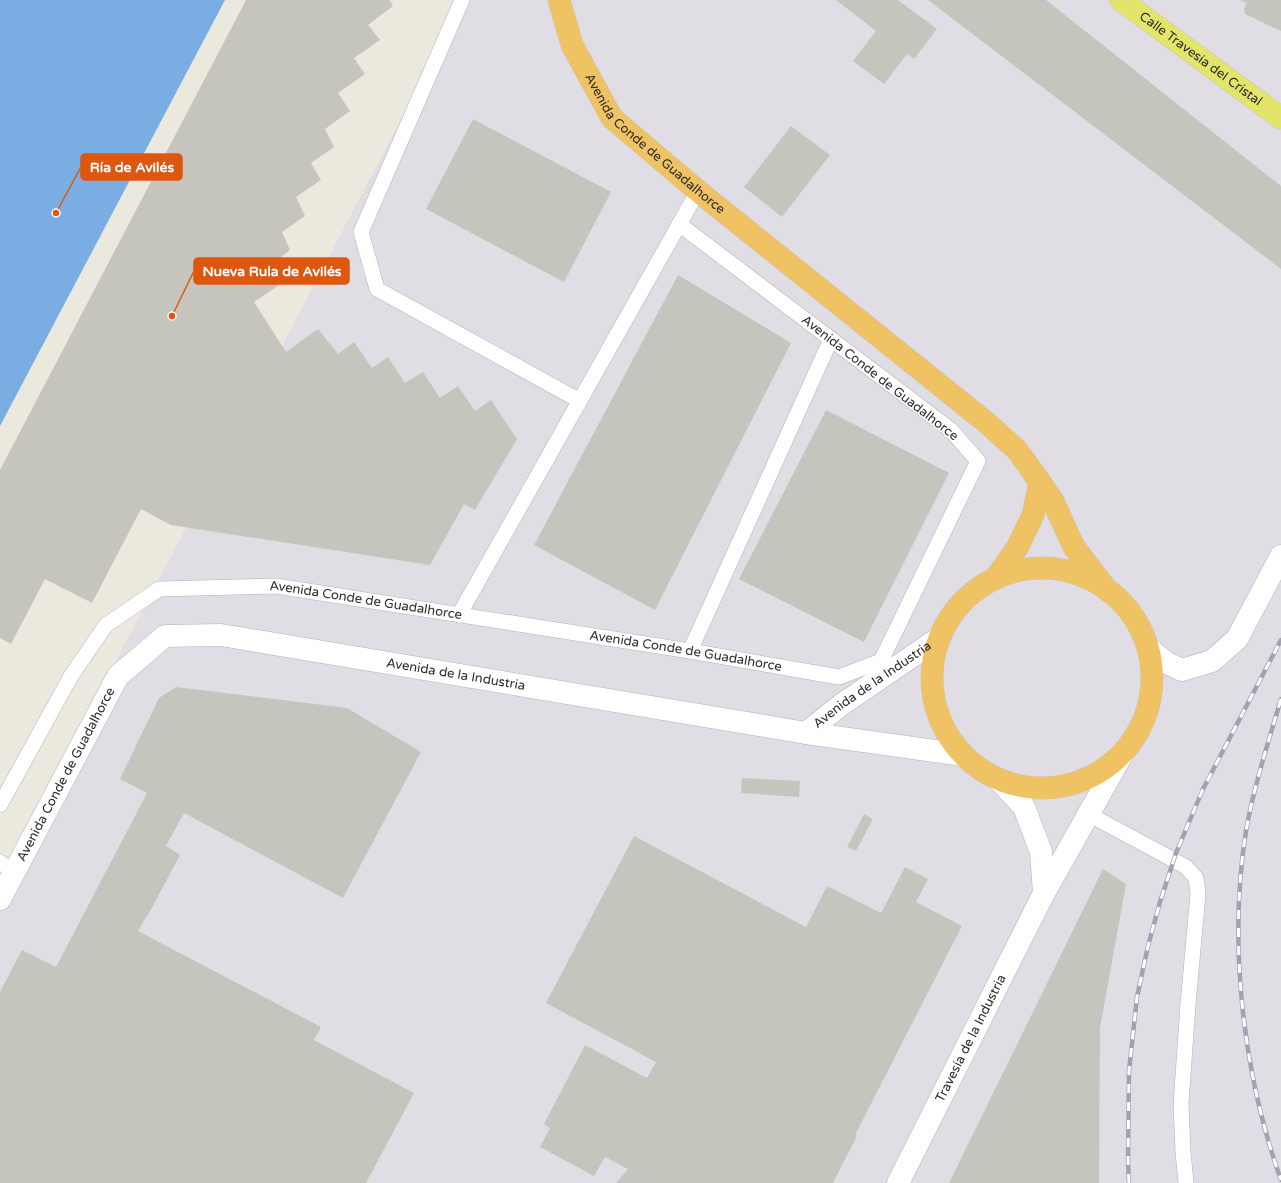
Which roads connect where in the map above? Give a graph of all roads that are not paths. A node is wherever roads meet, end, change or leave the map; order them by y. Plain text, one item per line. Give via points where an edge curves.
1 (462, 0) edge
2 (559, 0) edge
3 (1121, 0) edge
4 (1281, 118) edge
5 (698, 191) junction
6 (679, 224) junction
7 (831, 339) junction
8 (580, 401) junction
9 (1040, 482) junction
10 (1281, 556) edge
11 (995, 579) junction
12 (1107, 590) junction
13 (459, 615) junction
14 (940, 638) junction
15 (1149, 649) junction
16 (690, 651) junction
17 (118, 676) joint
18 (806, 733) junction
19 (1123, 753) junction
20 (963, 755) junction
21 (998, 779) junction
22 (0, 805) edge
23 (1088, 814) junction
24 (7, 867) edge
25 (1044, 893) junction
26 (0, 899) edge
27 (898, 1183) edge
28 (1186, 1183) edge

1 - 8 lane via 361,232 376,290
2 - 5 highway, Avenida Conde de Guadalhorce via 572,45 612,118
3 - 4 main road, Calle Travesía del Cristal
5 - 6 lane
5 - 9 highway, Avenida Conde de Guadalhorce via 987,423 1017,450
6 - 7 lane, Avenida Conde de Guadalhorce
6 - 8 lane
7 - 16 lane
7 - 16 lane, Avenida Conde de Guadalhorce via 951,430 978,461 881,661 839,677
8 - 13 lane
9 - 11 highway via 1033,515 1017,548
9 - 12 highway, Avenida Conde de Guadalhorce via 1053,501 1074,547
10 - 15 street, Travesía de la Industria via 1237,639 1212,661 1182,670 1167,663
11 - 12 highway, Travesía de la Industria via 1012,571 1048,567 1087,577
11 - 14 highway via 974,590 947,619
12 - 15 highway, Travesía de la Industria via 1119,599 1137,622
13 - 16 lane, Avenida Conde de Guadalhorce
13 - 22 lane, Avenida Conde de Guadalhorce via 276,586 159,589 106,625 71,676
14 - 18 street, Avenida de la Industria via 841,705
14 - 20 highway via 933,653 932,696 942,726
15 - 19 highway, Travesía de la Industria via 1152,674 1149,704
17 - 18 street, Avenida de la Industria via 165,636 221,635
17 - 24 street, Avenida Conde de Guadalhorce
18 - 20 street, Avenida de la Industria
19 - 21 highway, Travesía de la Industria via 1090,778 1065,786 1038,788
19 - 23 street, Travesía de la Industria
20 - 21 highway
21 - 25 street via 1024,807 1041,852
23 - 25 street, Travesía de la Industria
23 - 28 lane via 1186,867 1196,878 1198,894 1181,1104
24 - 26 street, Avenida Conde de Guadalhorce
25 - 27 street, Travesía de la Industria

